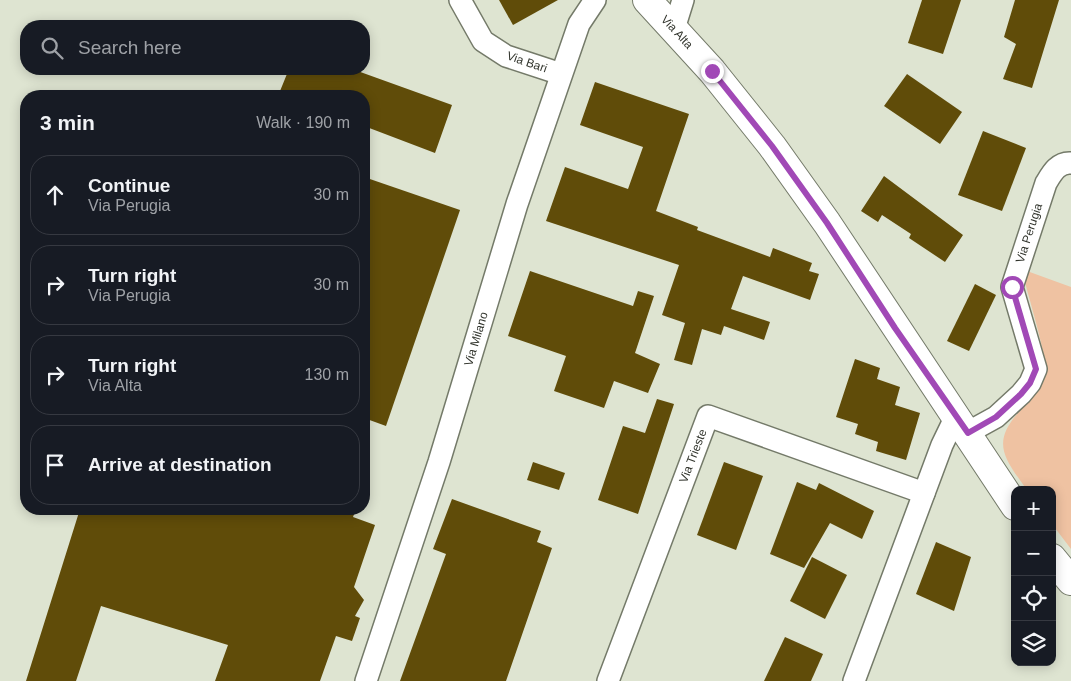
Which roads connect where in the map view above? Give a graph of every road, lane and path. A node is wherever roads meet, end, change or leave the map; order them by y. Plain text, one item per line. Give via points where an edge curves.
1 (460, 0) edge
2 (595, 0) edge
3 (647, 0) edge
4 (683, 0) edge
5 (674, 29) junction
6 (561, 74) junction
7 (1071, 163) edge
8 (962, 424) junction
9 (924, 493) junction
10 (1011, 500) edge
11 (1056, 563) edge
12 (1071, 581) edge
13 (366, 681) edge
14 (608, 681) edge
15 (854, 681) edge

1 - 6 street, Via Bari via 483,41 506,56
2 - 6 street, Via Milano via 580,24
3 - 5 main road, Via Alta
4 - 5 street
5 - 8 main road, Via Alta via 772,146
6 - 13 street, Via Milano via 517,204 439,462
7 - 8 street, Via Perugia via 1055,168 1046,182 1012,287 1036,369 1021,394 996,417
8 - 9 street via 942,445
8 - 10 main road, Via Alta
9 - 14 street, Via Trieste via 708,416
9 - 15 street
11 - 12 main road

